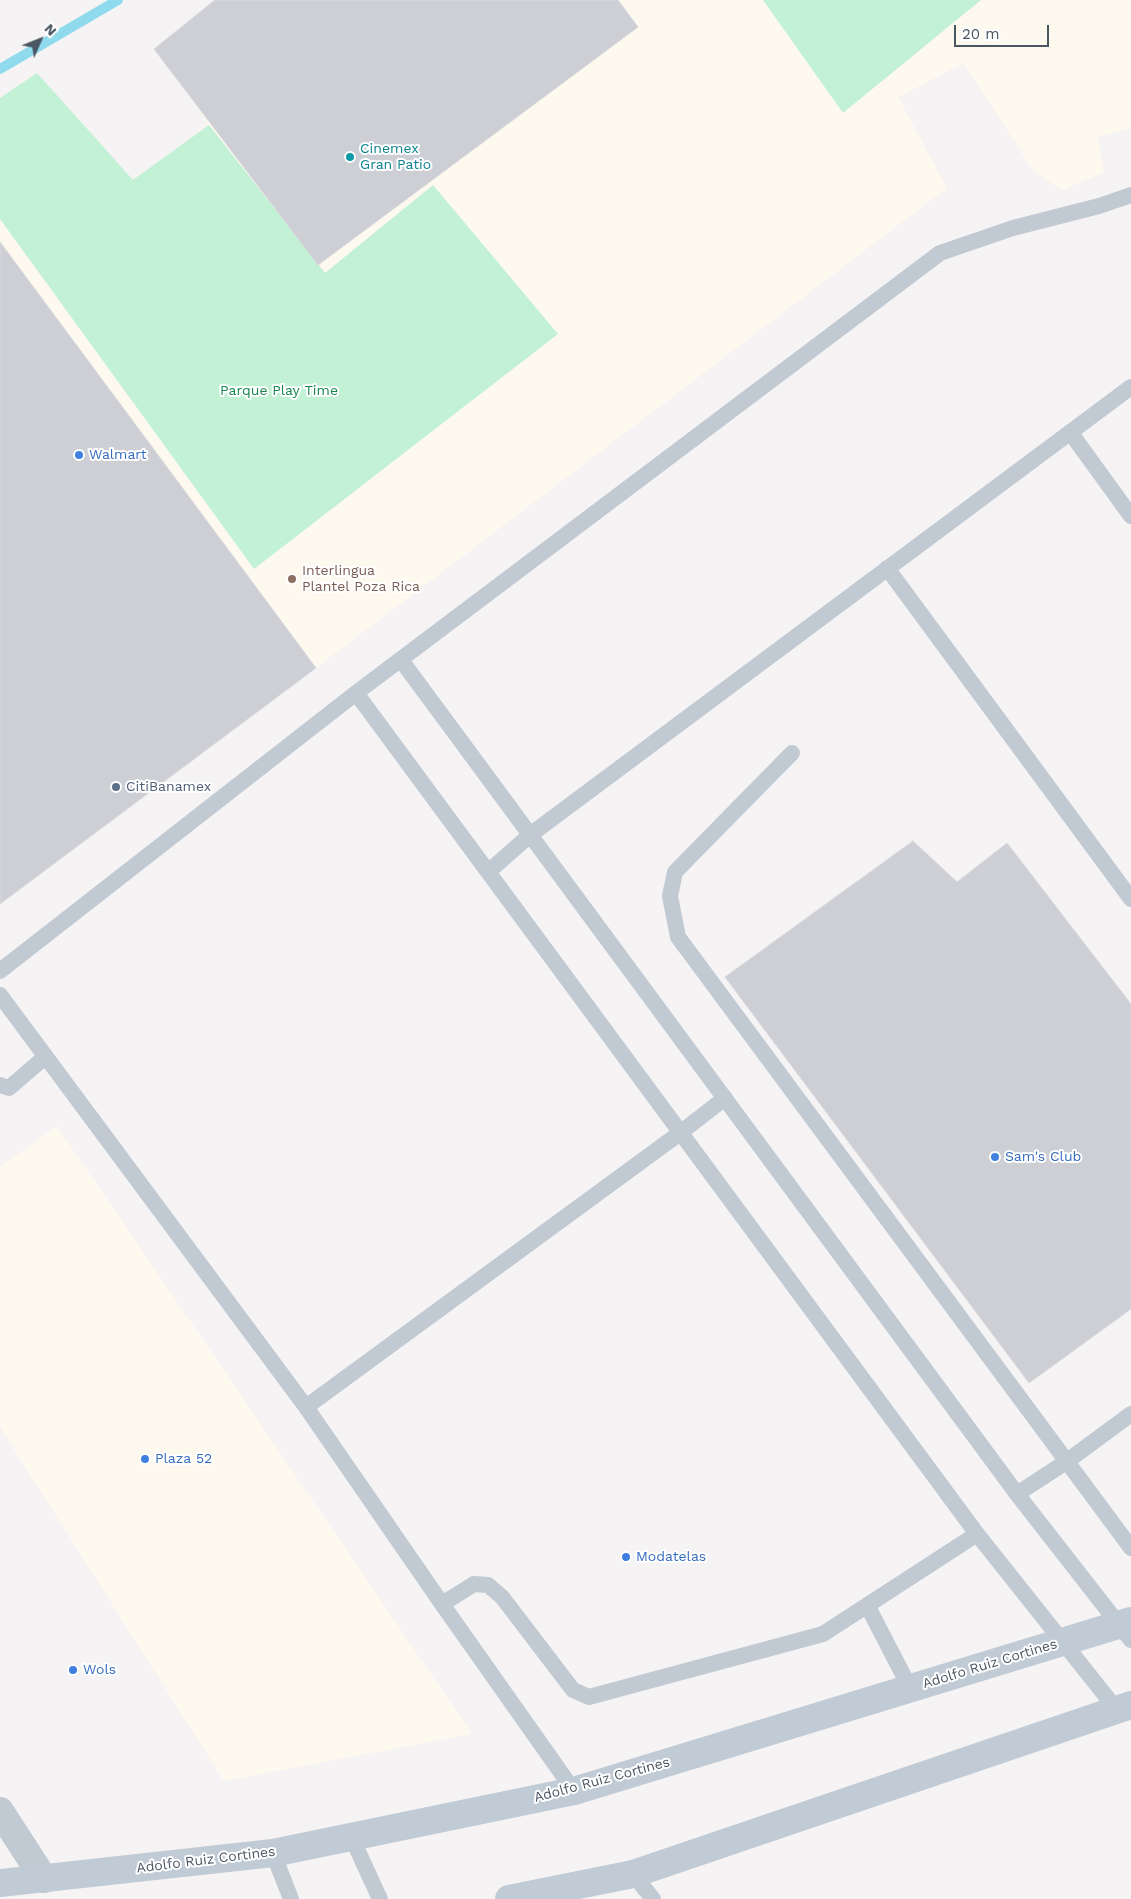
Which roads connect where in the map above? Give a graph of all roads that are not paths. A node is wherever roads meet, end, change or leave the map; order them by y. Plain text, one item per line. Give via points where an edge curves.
1 (1131, 195) edge
2 (1131, 386) edge
3 (1070, 432) junction
4 (1131, 516) edge
5 (887, 568) junction
6 (401, 660) junction
7 (356, 694) junction
8 (792, 753) dead end
9 (530, 835) junction
10 (488, 872) junction
11 (1131, 899) edge
12 (0, 971) edge
13 (0, 995) edge
14 (46, 1057) junction
15 (0, 1085) edge
16 (725, 1098) junction
17 (680, 1133) junction
18 (306, 1407) junction
19 (1130, 1417) edge
20 (1066, 1462) junction
21 (1018, 1494) junction
22 (977, 1534) junction
23 (1131, 1548) edge
24 (442, 1604) junction
25 (866, 1605) junction
26 (1127, 1628) edge
27 (1061, 1642) junction
28 (910, 1688) junction
29 (1124, 1708) edge
30 (574, 1791) junction
31 (0, 1811) edge
32 (351, 1836) junction
33 (273, 1853) junction
34 (633, 1874) junction
35 (44, 1879) junction
36 (0, 1884) edge
37 (291, 1899) edge
38 (380, 1899) edge
39 (509, 1899) edge
40 (653, 1899) edge

1 - 6 lane via 1012,228 940,253
2 - 3 lane
3 - 4 lane
3 - 5 lane
5 - 9 lane
5 - 11 lane
6 - 7 lane
6 - 9 lane
7 - 10 lane
7 - 12 lane
8 - 20 lane via 675,872 670,896 678,938
9 - 10 lane
9 - 16 lane
10 - 17 lane
13 - 14 lane
14 - 15 lane via 8,1088
14 - 18 lane
16 - 17 lane
16 - 21 lane
17 - 18 lane
17 - 22 lane
18 - 24 lane
19 - 20 lane
20 - 21 lane
20 - 23 lane
21 - 26 lane
22 - 25 lane
22 - 27 lane
24 - 25 lane via 474,1584 488,1585 502,1597 573,1690 589,1697 823,1634
24 - 30 lane
25 - 28 lane
26 - 27 main road, Adolfo Ruiz Cortines
27 - 28 main road, Adolfo Ruiz Cortines
27 - 29 lane
28 - 30 main road, Adolfo Ruiz Cortines
29 - 34 main road
30 - 32 main road, Adolfo Ruiz Cortines
31 - 35 street
32 - 33 main road, Adolfo Ruiz Cortines
32 - 38 lane
33 - 35 main road, Adolfo Ruiz Cortines
33 - 37 lane
34 - 39 main road
34 - 40 lane
35 - 36 main road, Adolfo Ruiz Cortines

